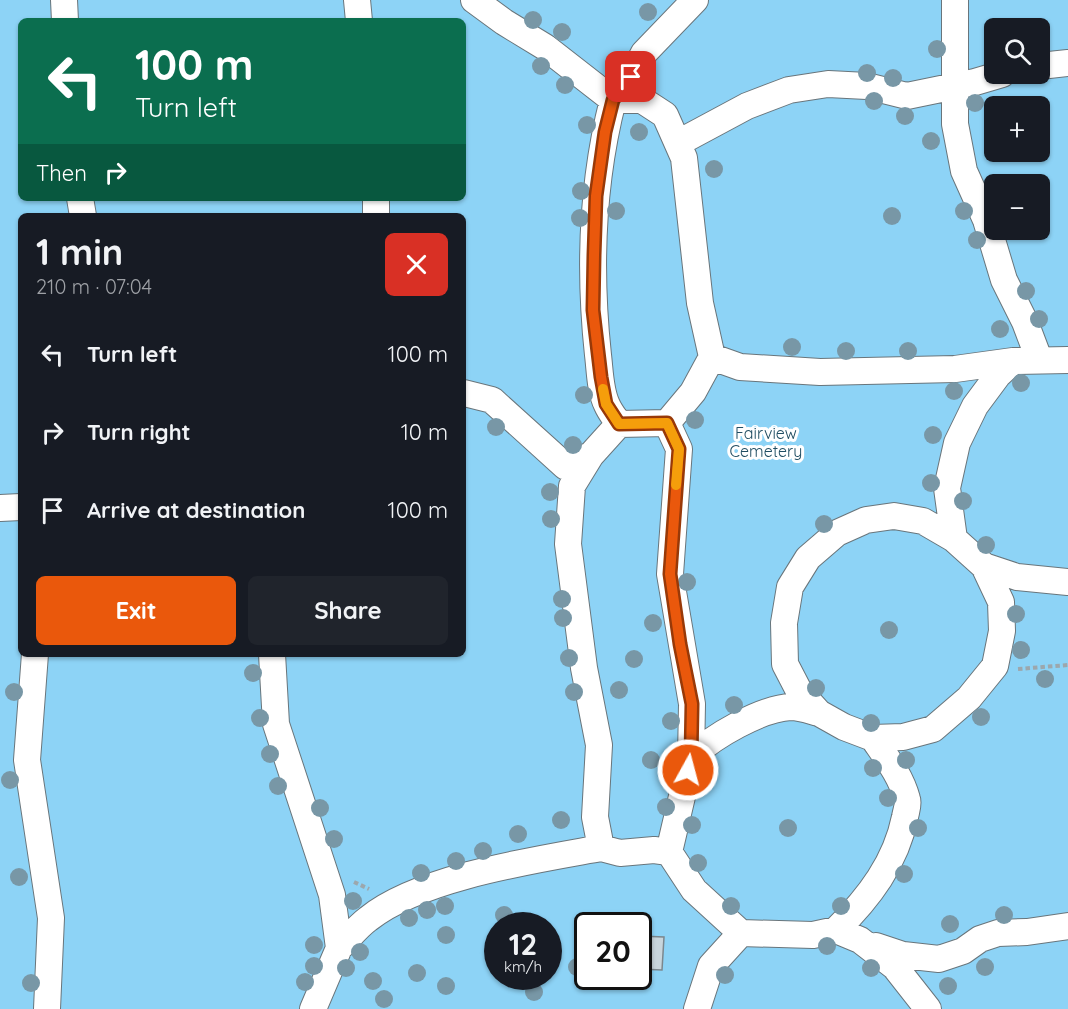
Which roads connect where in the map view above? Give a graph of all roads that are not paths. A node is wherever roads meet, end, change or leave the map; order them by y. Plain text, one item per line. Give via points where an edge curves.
1 (64, 0) edge
2 (357, 0) edge
3 (474, 0) edge
4 (695, 0) edge
5 (955, 0) edge
6 (65, 18) edge
7 (359, 18) edge
8 (1068, 63) edge
9 (1050, 65) edge
10 (984, 78) edge
11 (954, 86) junction
12 (613, 100) junction
13 (678, 143) junction
14 (712, 357) junction
15 (1039, 359) junction
16 (1068, 360) edge
17 (1013, 361) junction
18 (466, 394) edge
19 (667, 423) junction
20 (619, 424) junction
21 (591, 455) junction
22 (18, 507) edge
23 (0, 508) edge
24 (954, 539) junction
25 (984, 566) junction
26 (1068, 582) edge
27 (35, 657) edge
28 (272, 657) edge
29 (819, 713) junction
30 (873, 738) junction
31 (691, 758) junction
32 (601, 849) junction
33 (669, 852) junction
34 (1068, 927) edge
35 (836, 930) junction
36 (741, 933) junction
37 (860, 940) junction
38 (339, 948) junction
39 (47, 1009) edge
40 (313, 1009) edge
41 (697, 1009) edge
42 (928, 1009) edge

1 - 6 lane
2 - 7 lane
3 - 12 lane via 545,47
4 - 12 lane via 644,53
5 - 11 lane
8 - 9 lane
10 - 11 lane
11 - 13 lane via 907,96 867,86 828,84 789,90 747,106
11 - 15 lane via 955,124 964,171 986,220 1004,280
12 - 13 lane via 642,100 665,115
12 - 20 lane via 596,196 593,310 606,404
13 - 14 lane via 684,158 700,303
14 - 17 lane via 740,367 820,372 955,369
14 - 19 lane via 693,392
15 - 16 lane
15 - 17 lane
17 - 24 lane via 975,406 957,443 947,488
18 - 21 lane via 492,400 565,466
19 - 20 lane
19 - 31 lane via 679,449 670,574 692,704
20 - 21 lane
21 - 32 lane via 572,486 568,544 584,668 599,745 594,817
22 - 23 lane
24 - 25 lane
24 - 29 lane via 923,520 894,516 866,520 837,533 808,558 790,587 784,623 785,664 799,691
25 - 26 lane via 1017,577
25 - 30 lane via 1001,602 1002,631 995,666 969,698 933,729 903,737
27 - 39 lane via 27,760 51,918
28 - 38 lane via 276,724 332,895
29 - 30 lane
29 - 31 lane via 792,707 764,713 702,747
30 - 35 lane via 895,770 908,801 903,827 880,879
31 - 33 lane
32 - 33 lane via 620,853
32 - 38 lane via 458,878 401,898 368,918
33 - 36 lane via 694,890
34 - 37 lane via 998,933 939,959 903,955
35 - 36 lane via 813,935
35 - 37 lane
36 - 41 lane via 711,966
37 - 42 lane via 895,967
38 - 40 lane

